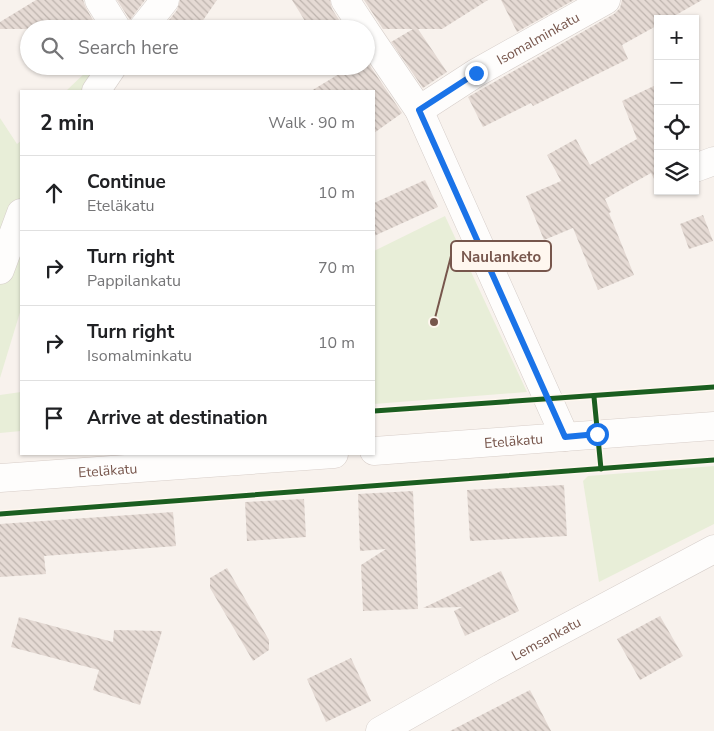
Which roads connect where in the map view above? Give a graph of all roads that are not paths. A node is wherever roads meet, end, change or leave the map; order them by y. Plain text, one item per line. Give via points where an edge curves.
1 (99, 0) edge
2 (165, 0) edge
3 (345, 0) edge
4 (606, 0) edge
5 (111, 20) edge
6 (149, 20) edge
7 (358, 20) edge
8 (375, 45) edge
9 (107, 75) edge
10 (97, 90) edge
11 (419, 110) junction
12 (714, 161) edge
13 (699, 167) edge
14 (20, 216) edge
15 (0, 270) edge
16 (714, 426) edge
17 (565, 437) junction
18 (375, 451) edge
19 (320, 455) edge
20 (0, 478) edge
21 (714, 549) edge
22 (380, 731) edge

1 - 5 street
2 - 6 street
3 - 7 street
4 - 11 street, Isomalminkatu via 476,73
8 - 11 street
9 - 10 street
11 - 17 street
12 - 13 street
14 - 15 street
16 - 17 street, Eteläkatu
17 - 18 street, Eteläkatu
19 - 20 street, Eteläkatu
21 - 22 street, Lemsankatu

